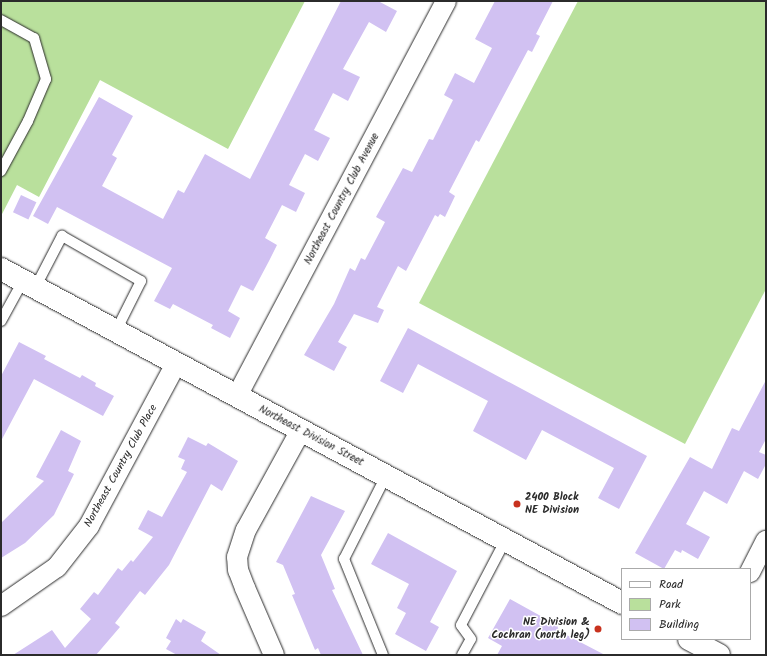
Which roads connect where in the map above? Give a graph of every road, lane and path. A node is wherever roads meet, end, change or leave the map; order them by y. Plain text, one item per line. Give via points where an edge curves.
1 (446, 1) edge
2 (1, 20) edge
3 (1, 171) edge
4 (1, 269) edge
5 (29, 284) junction
6 (1, 321) edge
7 (116, 331) junction
8 (176, 364) junction
9 (237, 396) junction
10 (301, 430) junction
11 (386, 476) junction
12 (505, 540) junction
13 (766, 541) edge
14 (751, 570) edge
15 (621, 602) edge
16 (1, 606) edge
17 (693, 640) edge
18 (715, 648) edge
19 (274, 655) edge
20 (384, 655) edge
21 (462, 655) edge

1 - 9 street, Northeast Country Club Avenue
2 - 3 lane via 34,38 46,79 28,122
4 - 5 main road, Northeast Division Street
5 - 6 lane
5 - 7 main road, Northeast Division Street
5 - 7 lane via 62,236 141,281
7 - 8 main road, Northeast Division Street
8 - 9 main road, Northeast Division Street
8 - 16 street, Northeast Country Club Place via 89,526 57,567
9 - 10 main road, Northeast Division Street
10 - 11 main road, Northeast Division Street
10 - 19 street via 246,530 237,556 238,570
11 - 12 main road, Northeast Division Street
11 - 20 lane via 344,559
12 - 15 main road, Northeast Division Street
12 - 21 lane via 461,625 471,639
13 - 14 street
17 - 18 main road

